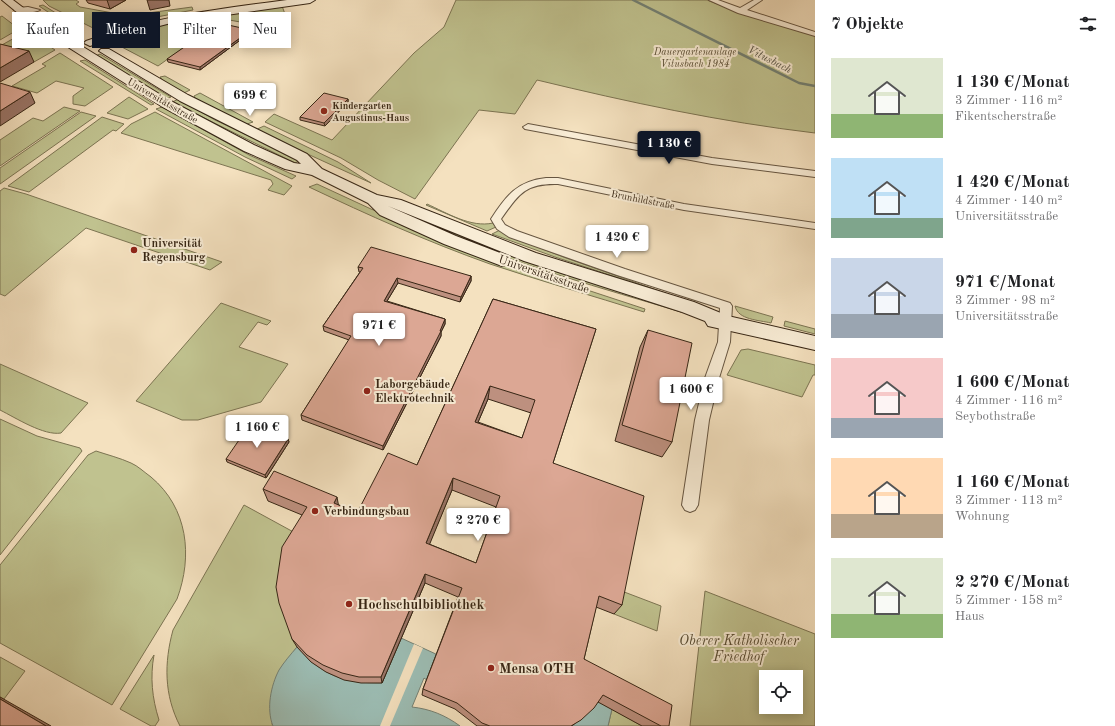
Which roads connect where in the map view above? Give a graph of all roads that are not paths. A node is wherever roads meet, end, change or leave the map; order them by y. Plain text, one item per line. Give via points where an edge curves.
1 (7, 0) edge
2 (310, 0) edge
3 (712, 0) edge
4 (760, 0) edge
5 (20, 5) edge
6 (741, 11) junction
7 (29, 12) edge
8 (815, 34) edge
9 (90, 43) junction
10 (84, 44) edge
11 (76, 48) edge
12 (528, 126) dead end
13 (317, 172) junction
14 (815, 174) edge
15 (815, 226) edge
16 (725, 322) junction
17 (815, 343) edge
18 (690, 505) dead end

1 - 5 street, Universitätsstraße
2 - 9 street via 178,17 142,25
3 - 6 street
4 - 6 street
5 - 7 street, Universitätsstraße
5 - 9 street, Universitätsstraße via 36,10
6 - 8 street
9 - 10 street
9 - 13 street, Universitätsstraße via 184,98 302,156
11 - 13 street, Universitätsstraße via 165,103 249,148 290,166
12 - 14 street via 704,160
13 - 16 street, Universitätsstraße via 373,199 385,212 520,266 597,293 686,319
15 - 16 street, Brunhildstraße via 684,207 545,180 527,184 513,194 496,219 501,227 513,234 726,306
16 - 17 street, Universitätsstraße
16 - 18 street via 724,342 702,420

